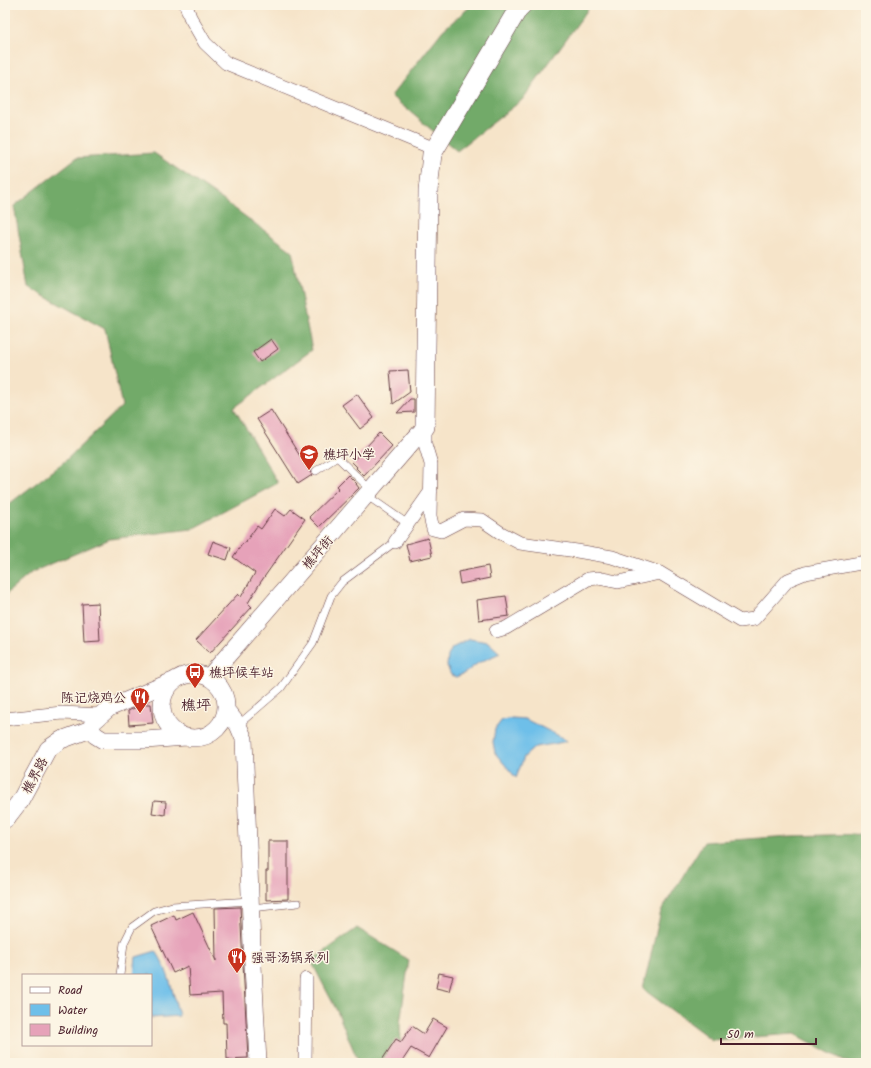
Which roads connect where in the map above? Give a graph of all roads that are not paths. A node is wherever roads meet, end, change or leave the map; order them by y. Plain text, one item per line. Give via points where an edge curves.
1 (186, 5) edge
2 (522, 5) edge
3 (435, 149) junction
4 (425, 427) junction
5 (316, 471) dead end
6 (431, 491) junction
7 (369, 492) junction
8 (408, 524) junction
9 (395, 542) joint
10 (866, 562) edge
11 (660, 573) junction
12 (496, 631) dead end
13 (209, 677) junction
14 (173, 682) junction
15 (226, 710) junction
16 (5, 719) edge
17 (96, 722) junction
18 (238, 725) junction
19 (186, 737) junction
20 (5, 819) edge
21 (298, 903) dead end
22 (250, 905) junction
23 (120, 974) edge
24 (306, 979) dead end
25 (258, 1063) edge
26 (305, 1063) edge

1 - 3 street via 205,43 226,63
2 - 3 main road
3 - 4 main road via 432,154 428,191
4 - 6 street via 425,444 431,464
4 - 7 street, 樵坪街
5 - 7 lane via 337,457
6 - 8 street
6 - 11 street via 430,516 433,529 441,531 464,519 482,520 520,543 612,557
7 - 8 lane
7 - 13 street, 樵坪街
8 - 9 street
9 - 18 lane via 342,582 331,596 313,643 281,688
10 - 11 street via 805,573 788,580 754,619 740,621
11 - 12 street via 618,582 588,579 506,628
13 - 14 street via 202,674 186,674
13 - 15 street via 224,694
14 - 17 street, 樵界路 via 109,708
14 - 19 street via 164,694 162,709 168,724
15 - 18 street
15 - 19 street via 215,730 201,737
16 - 17 street via 62,713
17 - 19 street via 95,735 103,740
17 - 20 street, 樵界路 via 48,749 20,801
18 - 22 street via 244,740
21 - 22 lane
22 - 23 lane via 172,906 154,911 132,927 124,943
22 - 25 street
24 - 26 street

